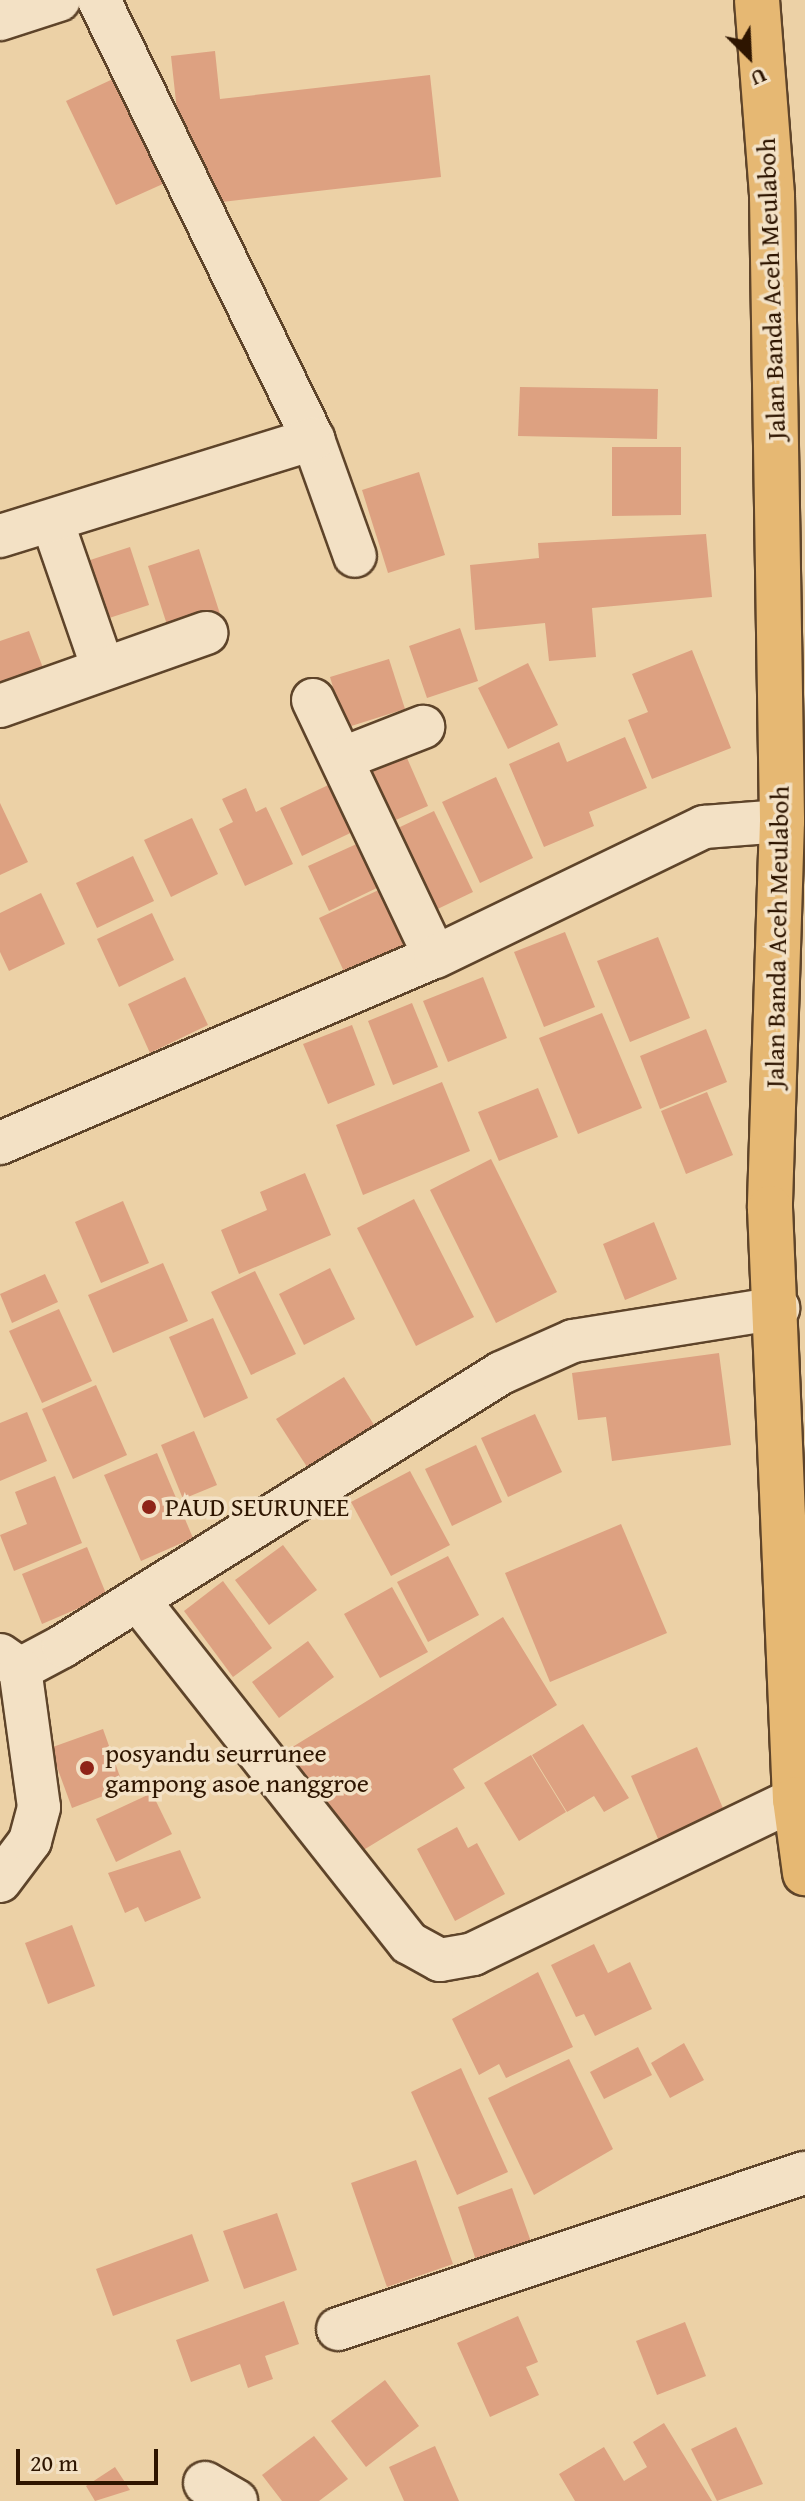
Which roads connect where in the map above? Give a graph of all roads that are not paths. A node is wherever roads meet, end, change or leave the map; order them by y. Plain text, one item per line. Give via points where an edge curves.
1 (59, 0) edge
2 (99, 0) edge
3 (757, 0) edge
4 (0, 19) edge
5 (313, 439) junction
6 (52, 521) junction
7 (0, 536) edge
8 (355, 556) dead end
9 (206, 633) dead end
10 (103, 668) junction
11 (313, 700) dead end
12 (0, 706) edge
13 (423, 727) dead end
14 (346, 757) junction
15 (782, 821) junction
16 (435, 957) junction
17 (0, 1143) edge
18 (778, 1308) junction
19 (138, 1600) junction
20 (10, 1662) edge
21 (795, 1799) junction
22 (805, 1873) edge
23 (0, 1881) edge
24 (805, 2173) edge
25 (338, 2329) dead end

1 - 4 street
2 - 5 street
3 - 15 highway, Jalan Banda Aceh Meulaboh via 772,196
5 - 6 street
5 - 8 street
6 - 7 street
6 - 10 street
9 - 10 street
10 - 12 street
11 - 14 street
13 - 14 street
14 - 16 street
15 - 16 street via 704,827
15 - 18 highway, Jalan Banda Aceh Meulaboh via 770,1208
16 - 17 street
18 - 19 street via 573,1341 501,1373
18 - 21 highway, Jalan Banda Aceh Meulaboh
19 - 20 street
19 - 21 street via 409,1943 440,1960 473,1954
20 - 23 street via 39,1807 30,1841
21 - 22 highway, Jalan Banda Aceh Meulaboh
24 - 25 street

